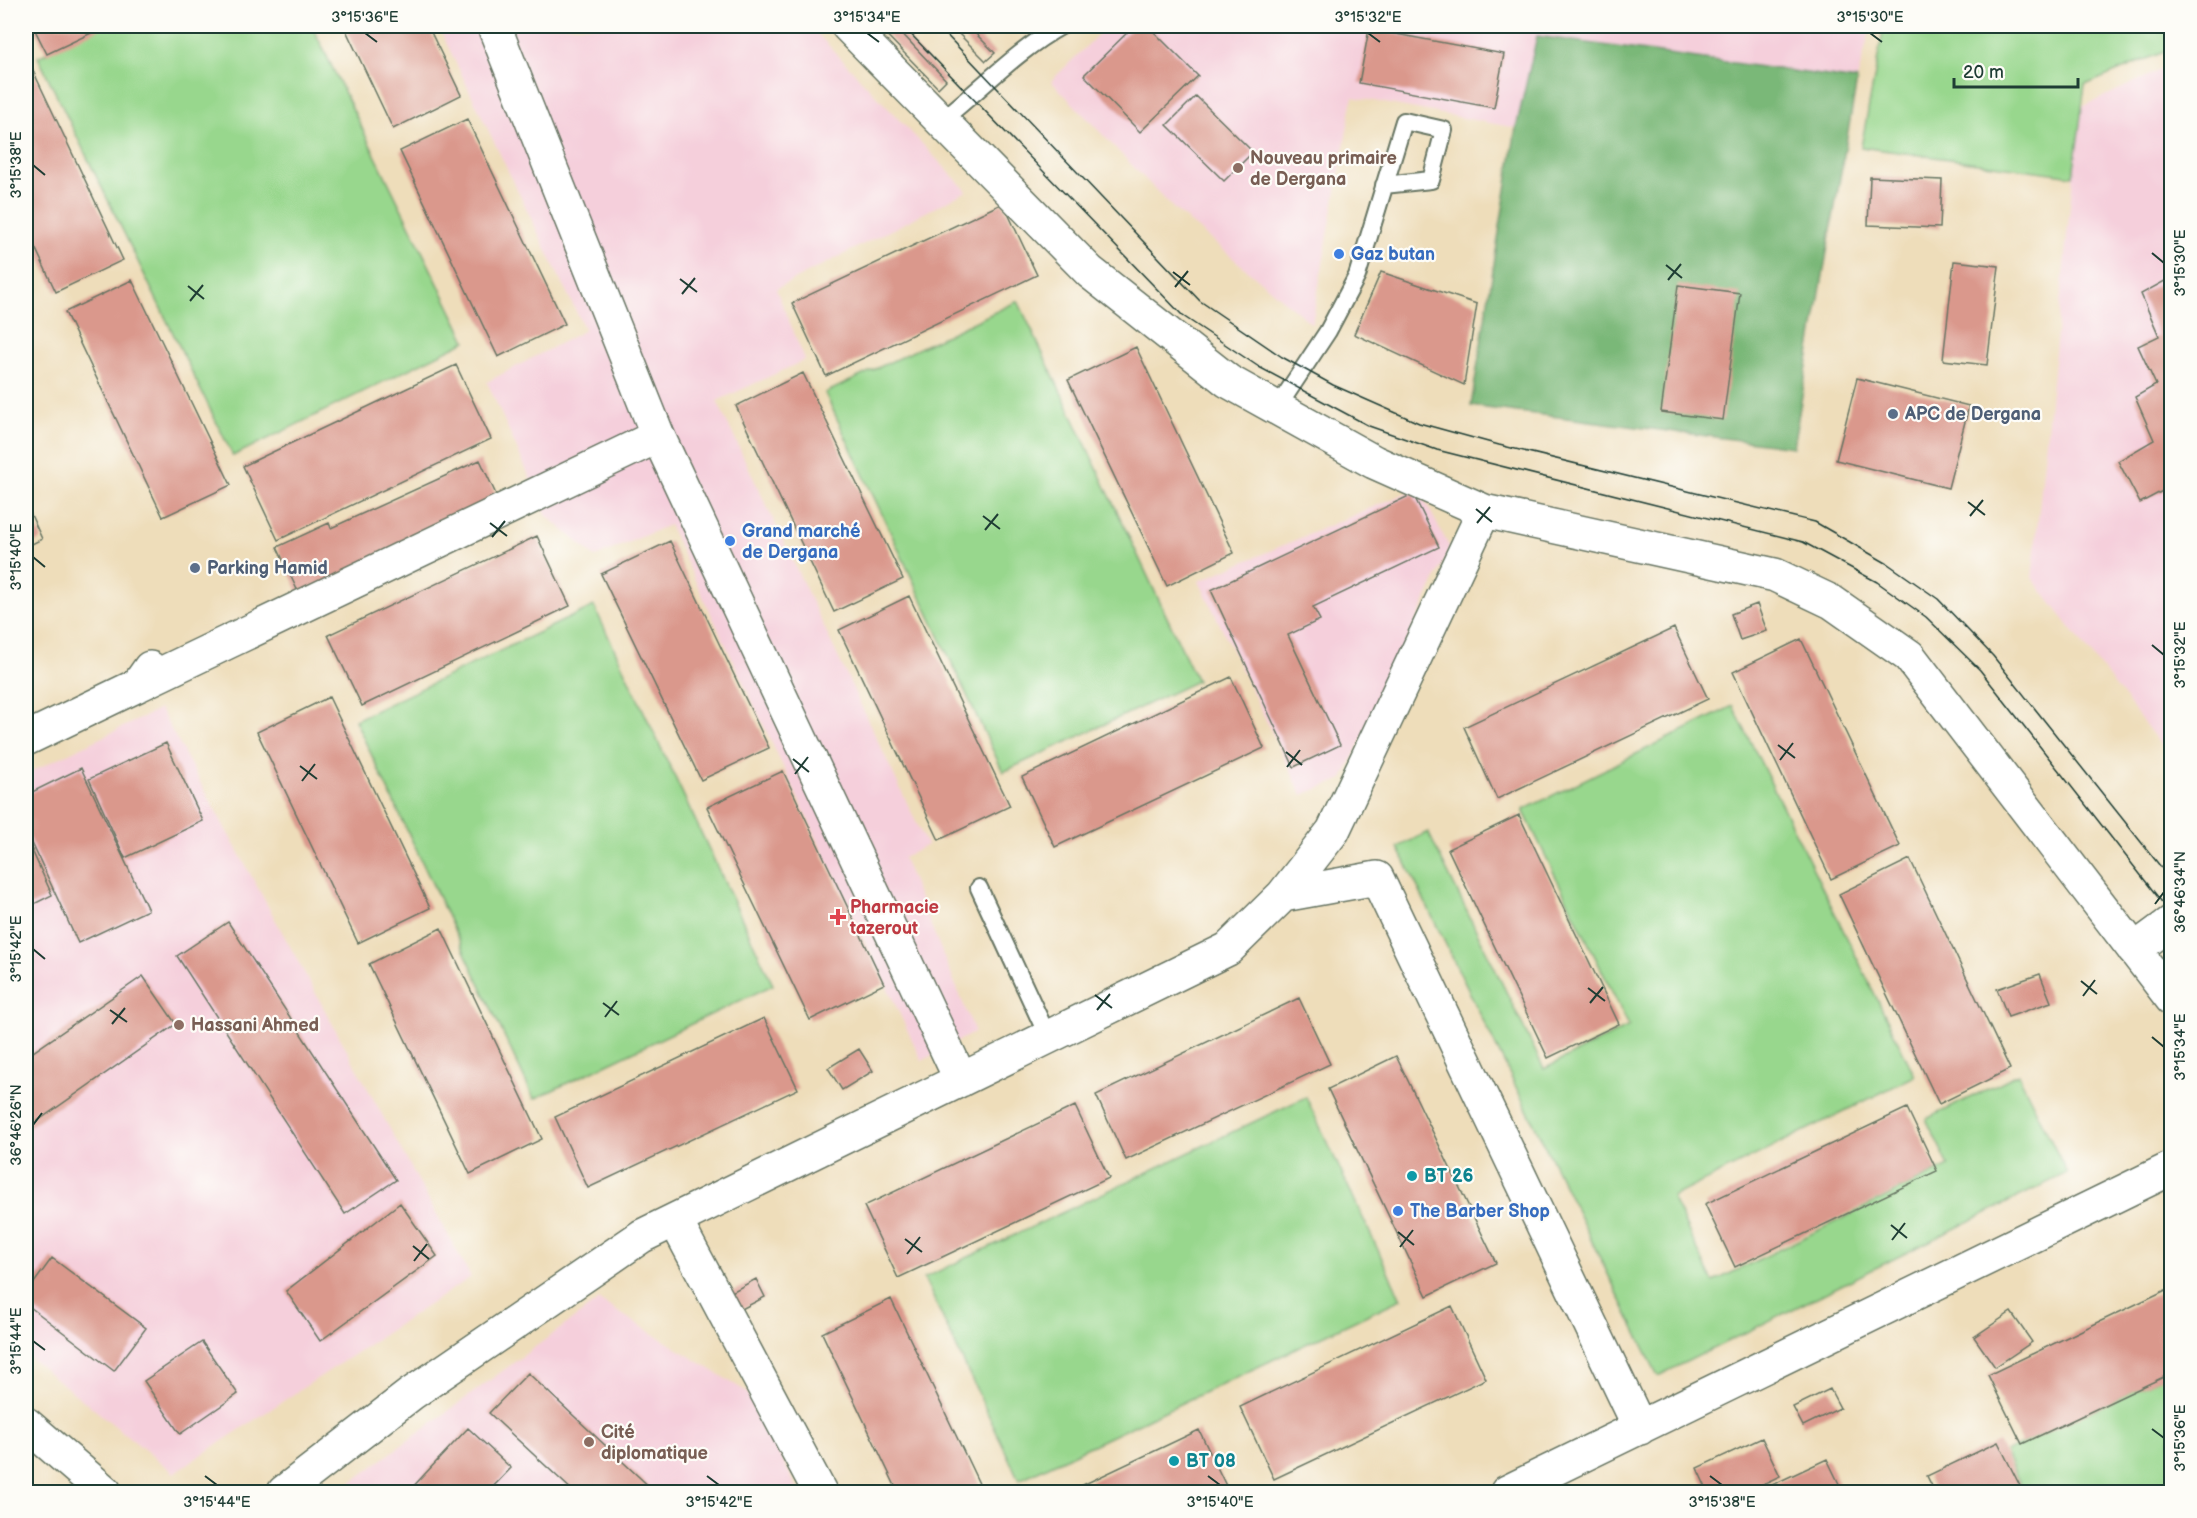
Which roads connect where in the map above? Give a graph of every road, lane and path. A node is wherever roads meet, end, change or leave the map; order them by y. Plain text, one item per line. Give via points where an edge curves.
1 (494, 26) edge
2 (849, 26) edge
3 (1061, 26) edge
4 (942, 120) junction
5 (1384, 185) junction
6 (1277, 408) junction
7 (658, 436) junction
8 (1484, 511) junction
9 (162, 653) dead end
10 (138, 685) junction
11 (26, 739) edge
12 (978, 888) dead end
13 (1283, 895) junction
14 (2172, 922) edge
15 (2134, 950) junction
16 (2172, 999) edge
17 (1048, 1037) junction
18 (961, 1080) junction
19 (2172, 1168) edge
20 (675, 1220) junction
21 (26, 1424) edge
22 (1640, 1428) junction
23 (105, 1492) edge
24 (284, 1492) edge
25 (820, 1492) edge
26 (1507, 1492) edge

1 - 7 street
2 - 4 street
3 - 4 lane via 1034,41
4 - 6 street via 1090,272 1228,381
5 - 5 lane via 1404,121 1444,130 1431,180
5 - 6 lane via 1357,276 1328,331
6 - 8 street via 1374,462
7 - 10 street
7 - 18 street
8 - 13 street via 1333,831
8 - 15 street via 1775,574 1832,602 1909,656
9 - 10 street
10 - 11 street
12 - 17 lane
13 - 17 street via 1228,949
13 - 22 street via 1377,878
14 - 15 street
15 - 16 street
17 - 18 street
18 - 20 street
19 - 22 street
20 - 24 street via 642,1236 411,1394
20 - 25 street
21 - 23 street
22 - 26 street

